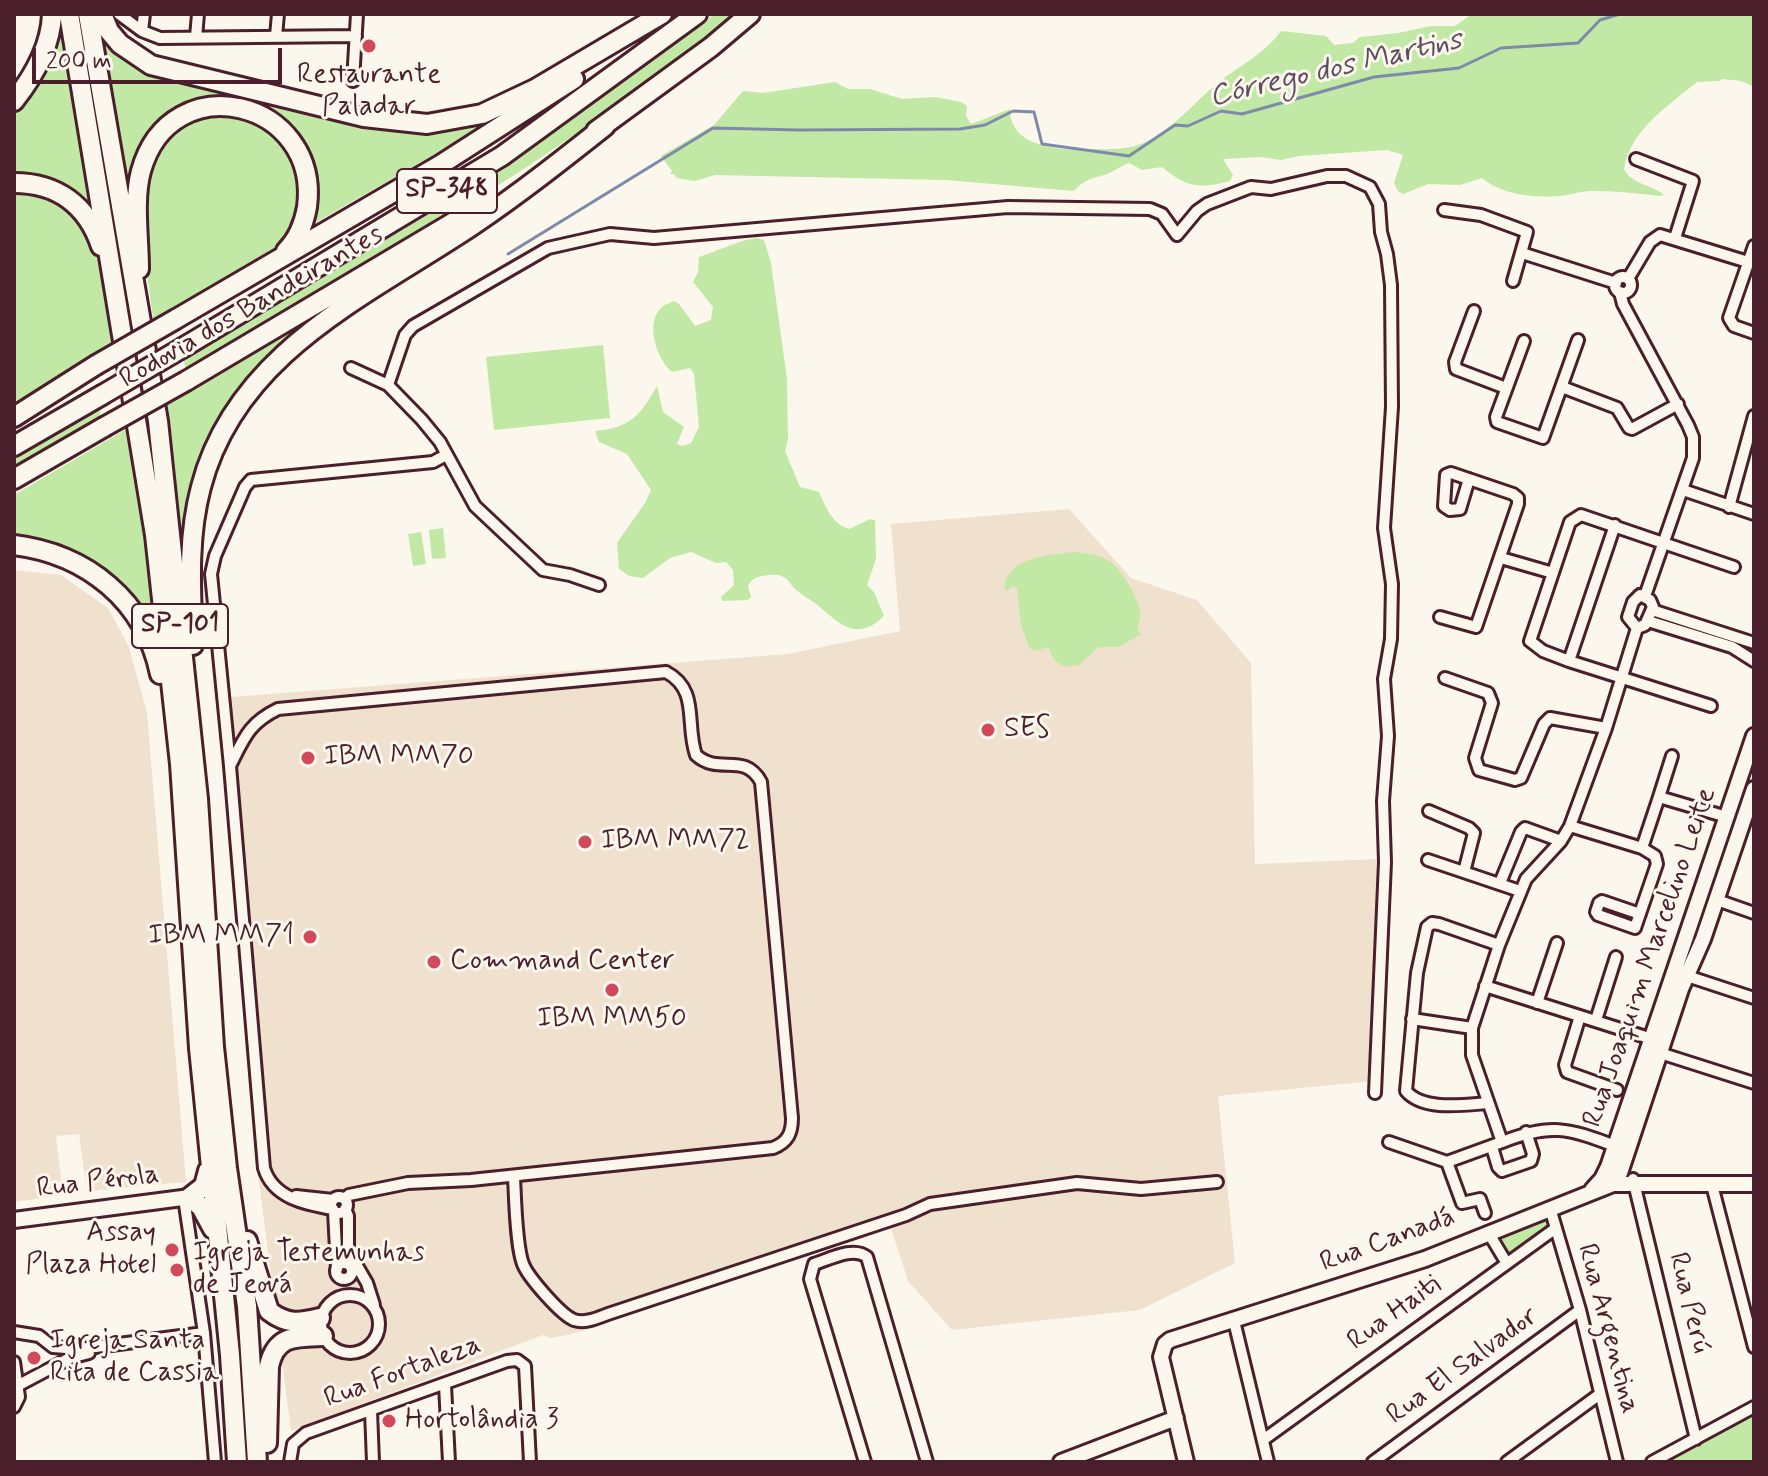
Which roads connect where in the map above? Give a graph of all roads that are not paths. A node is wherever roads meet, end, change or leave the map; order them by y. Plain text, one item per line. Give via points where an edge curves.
1 (52, 14) edge
2 (69, 14) edge
3 (88, 14) edge
4 (102, 14) edge
5 (119, 14) edge
6 (144, 14) edge
7 (198, 14) edge
8 (278, 14) edge
9 (357, 14) edge
10 (662, 14) edge
11 (669, 14) edge
12 (697, 14) edge
13 (750, 14) edge
14 (142, 31) junction
15 (276, 36) junction
16 (356, 36) junction
17 (196, 37) junction
18 (353, 81) dead end
19 (14, 101) edge
20 (605, 126) junction
21 (1636, 159) dead end
22 (14, 183) edge
23 (1444, 210) dead end
24 (1675, 238) junction
25 (1754, 246) edge
26 (1522, 253) junction
27 (1748, 262) junction
28 (257, 272) junction
29 (1513, 281) dead end
30 (1623, 284) junction
31 (1474, 311) dead end
32 (132, 331) junction
33 (1754, 333) edge
34 (1578, 340) dead end
35 (1524, 341) dead end
36 (351, 368) dead end
37 (388, 385) junction
38 (1562, 387) junction
39 (1506, 388) junction
40 (53, 393) junction
41 (1678, 404) junction
42 (14, 405) edge
43 (1754, 416) edge
44 (14, 417) edge
45 (14, 446) edge
46 (446, 455) junction
47 (14, 479) edge
48 (1469, 479) dead end
49 (1683, 490) junction
50 (1729, 507) junction
51 (1754, 514) edge
52 (1615, 525) junction
53 (1665, 543) junction
54 (14, 545) edge
55 (1501, 558) junction
56 (1734, 567) dead end
57 (1553, 573) junction
58 (599, 585) dead end
59 (1645, 596) junction
60 (1650, 615) junction
61 (1440, 617) dead end
62 (1637, 628) junction
63 (1754, 643) edge
64 (1569, 661) junction
65 (1754, 661) edge
66 (1621, 677) junction
67 (1445, 678) dead end
68 (1711, 706) dead end
69 (226, 721) junction
70 (1606, 728) junction
71 (248, 730) junction
72 (1754, 736) edge
73 (1672, 756) dead end
74 (180, 764) junction
75 (230, 766) junction
76 (1754, 789) edge
77 (1659, 797) junction
78 (198, 799) junction
79 (1429, 811) dead end
80 (1727, 817) junction
81 (1570, 826) junction
82 (1748, 827) edge
83 (1561, 841) junction
84 (1719, 842) junction
85 (1735, 847) junction
86 (1642, 848) junction
87 (1428, 860) dead end
88 (1464, 872) junction
89 (1709, 874) junction
90 (1724, 880) junction
91 (1500, 883) junction
92 (1520, 891) junction
93 (1717, 900) junction
94 (1754, 913) edge
95 (1640, 914) dead end
96 (1557, 943) dead end
97 (1499, 945) junction
98 (1616, 957) dead end
99 (1687, 976) junction
100 (1485, 986) junction
101 (1754, 998) edge
102 (1537, 1003) junction
103 (1580, 1016) junction
104 (1412, 1019) junction
105 (1596, 1020) junction
106 (1472, 1028) junction
107 (1656, 1046) junction
108 (1754, 1083) edge
109 (1617, 1090) dead end
110 (1375, 1093) dead end
111 (1487, 1103) junction
112 (1526, 1132) junction
113 (1389, 1142) dead end
114 (1497, 1145) junction
115 (1615, 1146) junction
116 (209, 1159) junction
117 (1625, 1159) junction
118 (1447, 1162) junction
119 (227, 1168) junction
120 (514, 1176) junction
121 (1217, 1182) dead end
122 (1636, 1183) junction
123 (1613, 1184) junction
124 (1754, 1184) edge
125 (1712, 1185) junction
126 (1589, 1192) junction
127 (187, 1198) junction
128 (339, 1206) junction
129 (1550, 1208) junction
130 (1485, 1213) dead end
131 (14, 1220) edge
132 (1556, 1228) junction
133 (1488, 1232) junction
134 (217, 1235) junction
135 (349, 1252) junction
136 (1506, 1262) junction
137 (344, 1272) junction
138 (362, 1298) junction
139 (1580, 1310) junction
140 (376, 1311) junction
141 (324, 1320) junction
142 (1234, 1321) junction
143 (14, 1332) edge
144 (204, 1333) junction
145 (53, 1347) junction
146 (106, 1347) junction
147 (1754, 1347) edge
148 (14, 1362) edge
149 (54, 1366) junction
150 (445, 1385) junction
151 (17, 1386) junction
152 (1600, 1394) junction
153 (14, 1407) edge
154 (1754, 1407) edge
155 (371, 1411) junction
156 (1176, 1418) junction
157 (1696, 1439) junction
158 (1263, 1440) junction
159 (215, 1462) edge
160 (237, 1462) edge
161 (257, 1462) edge
162 (266, 1462) edge
163 (290, 1462) edge
164 (373, 1462) edge
165 (449, 1462) edge
166 (530, 1462) edge
167 (865, 1462) edge
168 (927, 1462) edge
169 (1061, 1462) edge
170 (1186, 1462) edge
171 (1268, 1462) edge
172 (1373, 1462) edge
173 (1507, 1462) edge
174 (1617, 1462) edge
175 (1652, 1462) edge

1 - 19 highway via 41,57
2 - 32 highway, SP-101
3 - 32 highway, SP-101
4 - 10 highway via 120,44 151,65 364,117 427,124 482,114
5 - 14 street
6 - 14 street
7 - 17 street
8 - 15 street
9 - 16 street
11 - 28 highway via 452,157
12 - 45 highway, Rodovia dos Bandeirantes / SP-348, bridge via 502,156
13 - 20 highway, Rodovia dos Bandeirantes / SP-348
14 - 17 street via 160,38
15 - 16 street
15 - 17 street
16 - 18 street
20 - 47 highway, Rodovia dos Bandeirantes / SP-348, bridge via 457,221
20 - 78 highway via 533,184 305,335 243,397 209,461 194,523
21 - 24 street via 1693,181
22 - 32 highway via 57,191 92,222
23 - 26 street via 1481,215 1524,230
24 - 27 street
24 - 30 street via 1652,238
25 - 27 street
26 - 29 street
26 - 30 street
27 - 33 street via 1729,318 1734,326
28 - 32 highway via 289,248 303,226 308,196 300,157 276,124 243,107 191,112 165,128 141,172
28 - 40 highway, bridge
30 - 41 street via 1630,314
31 - 39 street via 1456,369
32 - 74 highway, SP-101
32 - 78 highway, SP-101 via 158,421
34 - 38 street
35 - 39 street
36 - 37 street
37 - 46 street
37 - 110 street via 413,326 548,248 592,236 654,238 1008,207 1150,209 1162,214 1177,235 1197,211 1241,189 1271,189 1336,176 1361,181 1379,204 1391,297 1392,407 1384,528 1392,584 1391,639 1384,679 1388,736
38 - 39 street via 1543,438 1497,422
38 - 41 street via 1617,408 1632,429
40 - 42 highway
40 - 44 highway
41 - 49 street via 1693,437
43 - 50 street
46 - 58 street via 475,506 543,570
46 - 69 street via 433,462 251,480 245,487 211,574
48 - 55 street via 1518,498
49 - 50 street
49 - 53 street
50 - 51 street
52 - 53 street
52 - 57 street via 1581,515 1570,522
52 - 64 street
53 - 56 street
53 - 59 street
54 - 74 highway via 80,565 110,585 132,609 156,656
55 - 57 street
55 - 61 street via 1476,627
57 - 64 street via 1530,641
59 - 60 street
59 - 62 street via 1637,597 1628,617
60 - 62 street
60 - 63 street
60 - 65 street
62 - 66 street
64 - 66 street
66 - 68 street
66 - 70 street
67 - 70 street via 1491,697 1475,758 1479,770 1521,778 1550,718
69 - 71 street
69 - 75 street
70 - 81 street
71 - 75 street
71 - 120 street via 278,709 666,672 680,680 688,697 696,755 716,766 742,764 757,775 790,1135 773,1148
72 - 80 main road, Rua Joaquim Marcelino Leite
73 - 77 street
74 - 116 highway, SP-101
75 - 128 street via 264,1168 277,1190
76 - 82 main road, Rua Joaquim Marcelino Leite
77 - 80 street
77 - 86 street
78 - 119 highway, SP-101
79 - 88 street via 1474,833
80 - 84 main road, Rua Joaquim Marcelino Leite
81 - 83 street
81 - 86 street
82 - 85 main road, Rua Joaquim Marcelino Leite
83 - 91 street via 1525,828
83 - 92 street via 1534,867
84 - 85 main road
84 - 89 main road, Rua Joaquim Marcelino Leite
85 - 90 main road, Rua Joaquim Marcelino Leite
86 - 95 street via 1655,856 1657,864
87 - 88 street
88 - 91 street
89 - 90 main road
89 - 107 main road, Rua Joaquim Marcelino Leite
90 - 93 main road, Rua Joaquim Marcelino Leite
91 - 92 street
92 - 97 street
93 - 94 street
93 - 99 main road, Rua Joaquim Marcelino Leite
96 - 102 street
97 - 100 street
97 - 104 street via 1439,924 1427,927
98 - 105 street
99 - 101 street
99 - 107 main road, Rua Joaquim Marcelino Leite
100 - 102 street
100 - 106 street
102 - 103 street
103 - 105 street
103 - 109 street via 1567,1072
104 - 106 street
104 - 111 street via 1406,1091 1418,1101
105 - 107 street
106 - 111 street via 1472,1055
107 - 108 street
107 - 115 main road, Rua Joaquim Marcelino Leite
107 - 117 main road, Rua Joaquim Marcelino Leite
111 - 114 street
112 - 114 street
112 - 114 street via 1531,1161 1502,1171
112 - 115 street via 1567,1129
113 - 118 street
114 - 118 street
115 - 126 main road, Rua Joaquim Marcelino Leite via 1602,1179
116 - 127 highway via 204,1186
116 - 134 highway, SP-101
117 - 122 main road
117 - 123 main road, Rua Joaquim Marcelino Leite
118 - 130 street via 1462,1203 1480,1199
119 - 141 highway via 269,1311 292,1323
119 - 161 highway, SP-101 via 247,1306
120 - 121 street via 523,1264 537,1286 576,1321 930,1204 1077,1183 1141,1189
120 - 128 street via 408,1183 349,1195
122 - 123 main road, Rua Canadá
122 - 125 main road, Rua Canadá
122 - 157 street, Rua Perú
123 - 126 main road, Rua Canadá
124 - 125 main road, Rua Canadá
125 - 147 street
126 - 129 main road, Rua Canadá
127 - 131 main road, Rua Pérola
127 - 134 highway via 201,1207
127 - 144 street
128 - 135 street via 348,1216
128 - 137 street
129 - 132 street, Rua Argentina
129 - 133 main road, Rua Canadá
132 - 136 street, Rua Haiti
132 - 139 street, Rua Argentina
133 - 136 street
133 - 142 main road, Rua Canadá via 1425,1259
134 - 160 highway, SP-101
135 - 137 street
135 - 140 street
136 - 158 street, Rua Haiti
137 - 138 street
137 - 141 street
138 - 140 street
138 - 141 street via 345,1295
139 - 152 street, Rua Argentina
139 - 172 street, Rua El Salvador
140 - 141 street via 376,1338 362,1351 335,1350
141 - 162 highway via 280,1343 271,1354
142 - 156 main road, Rua Canadá via 1165,1344 1161,1357
142 - 158 street
143 - 145 street via 39,1336
144 - 146 street
144 - 159 street
145 - 146 street
145 - 149 street
146 - 149 street
148 - 151 street
149 - 151 street
150 - 155 street, Rua Fortaleza
150 - 165 street
150 - 166 street, Rua Fortaleza via 507,1361 525,1366
151 - 153 street
152 - 173 street
152 - 174 street, Rua Argentina
154 - 157 street
155 - 163 street, Rua Fortaleza via 306,1433 293,1444
155 - 164 street
156 - 169 main road
156 - 170 main road
157 - 175 street
158 - 171 street
167 - 168 street via 810,1279 814,1264 854,1252 867,1257

